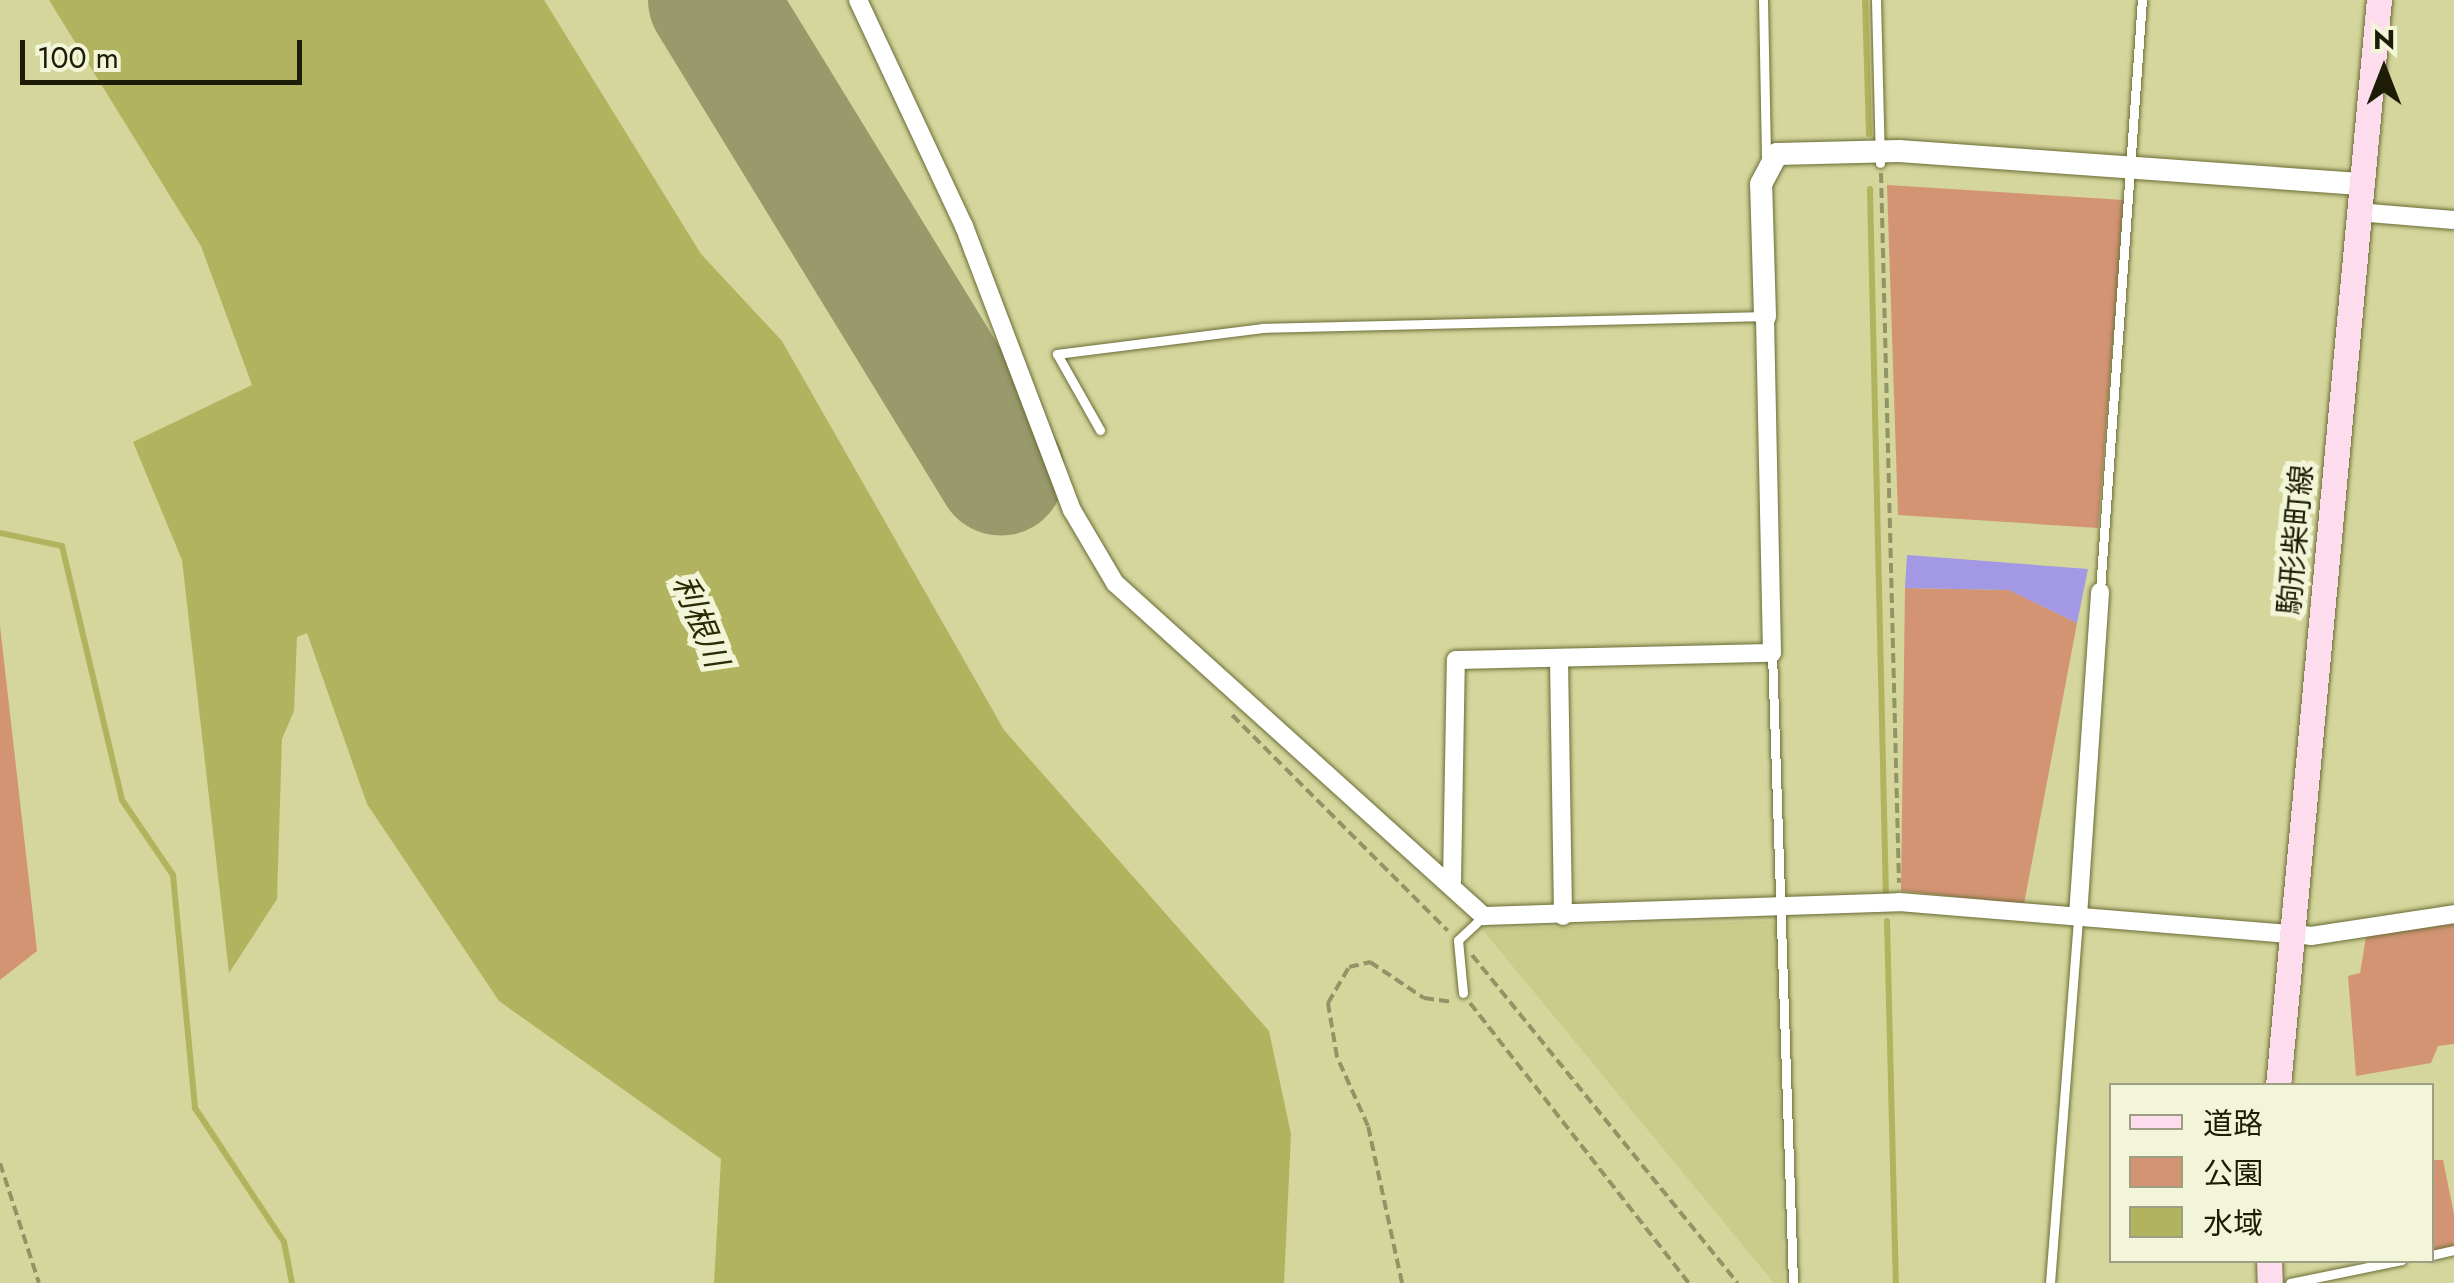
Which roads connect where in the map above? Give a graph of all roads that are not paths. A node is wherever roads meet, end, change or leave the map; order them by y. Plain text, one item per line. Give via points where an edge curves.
1 (858, 0) edge
2 (1763, 0) edge
3 (1876, 0) edge
4 (2142, 0) edge
5 (2378, 0) edge
6 (1880, 157) junction
7 (1766, 163) junction
8 (2132, 174) junction
9 (2359, 198) junction
10 (2454, 220) edge
11 (1765, 316) junction
12 (1100, 430) dead end
13 (2100, 592) joint
14 (1772, 653) junction
15 (1559, 659) junction
16 (1452, 881) junction
17 (1785, 911) junction
18 (2454, 914) edge
19 (1484, 916) junction
20 (1563, 916) junction
21 (2078, 916) junction
22 (2293, 934) junction
23 (1463, 994) road end
24 (2278, 1083) edge
25 (2387, 1263) edge
26 (1793, 1283) edge
27 (2050, 1283) edge
28 (2290, 1283) edge

1 - 16 street via 964,226 1072,510 1115,583
2 - 7 lane
3 - 6 lane
4 - 8 lane
5 - 9 main road, 駒形柴町線
6 - 7 street via 1786,153
6 - 8 street
7 - 11 street
8 - 9 street
8 - 13 lane
9 - 10 street
9 - 22 main road, 駒形柴町線
11 - 12 lane via 1262,328 1058,354
11 - 14 street
13 - 21 street
14 - 15 street
14 - 17 lane
15 - 16 street via 1456,660
15 - 20 street
16 - 19 street
17 - 20 street
17 - 21 street via 1899,902
17 - 26 lane
18 - 22 street
19 - 20 street
19 - 23 lane via 1458,940
21 - 22 street
21 - 27 lane
22 - 24 main road, 駒形柴町線
25 - 28 lane

